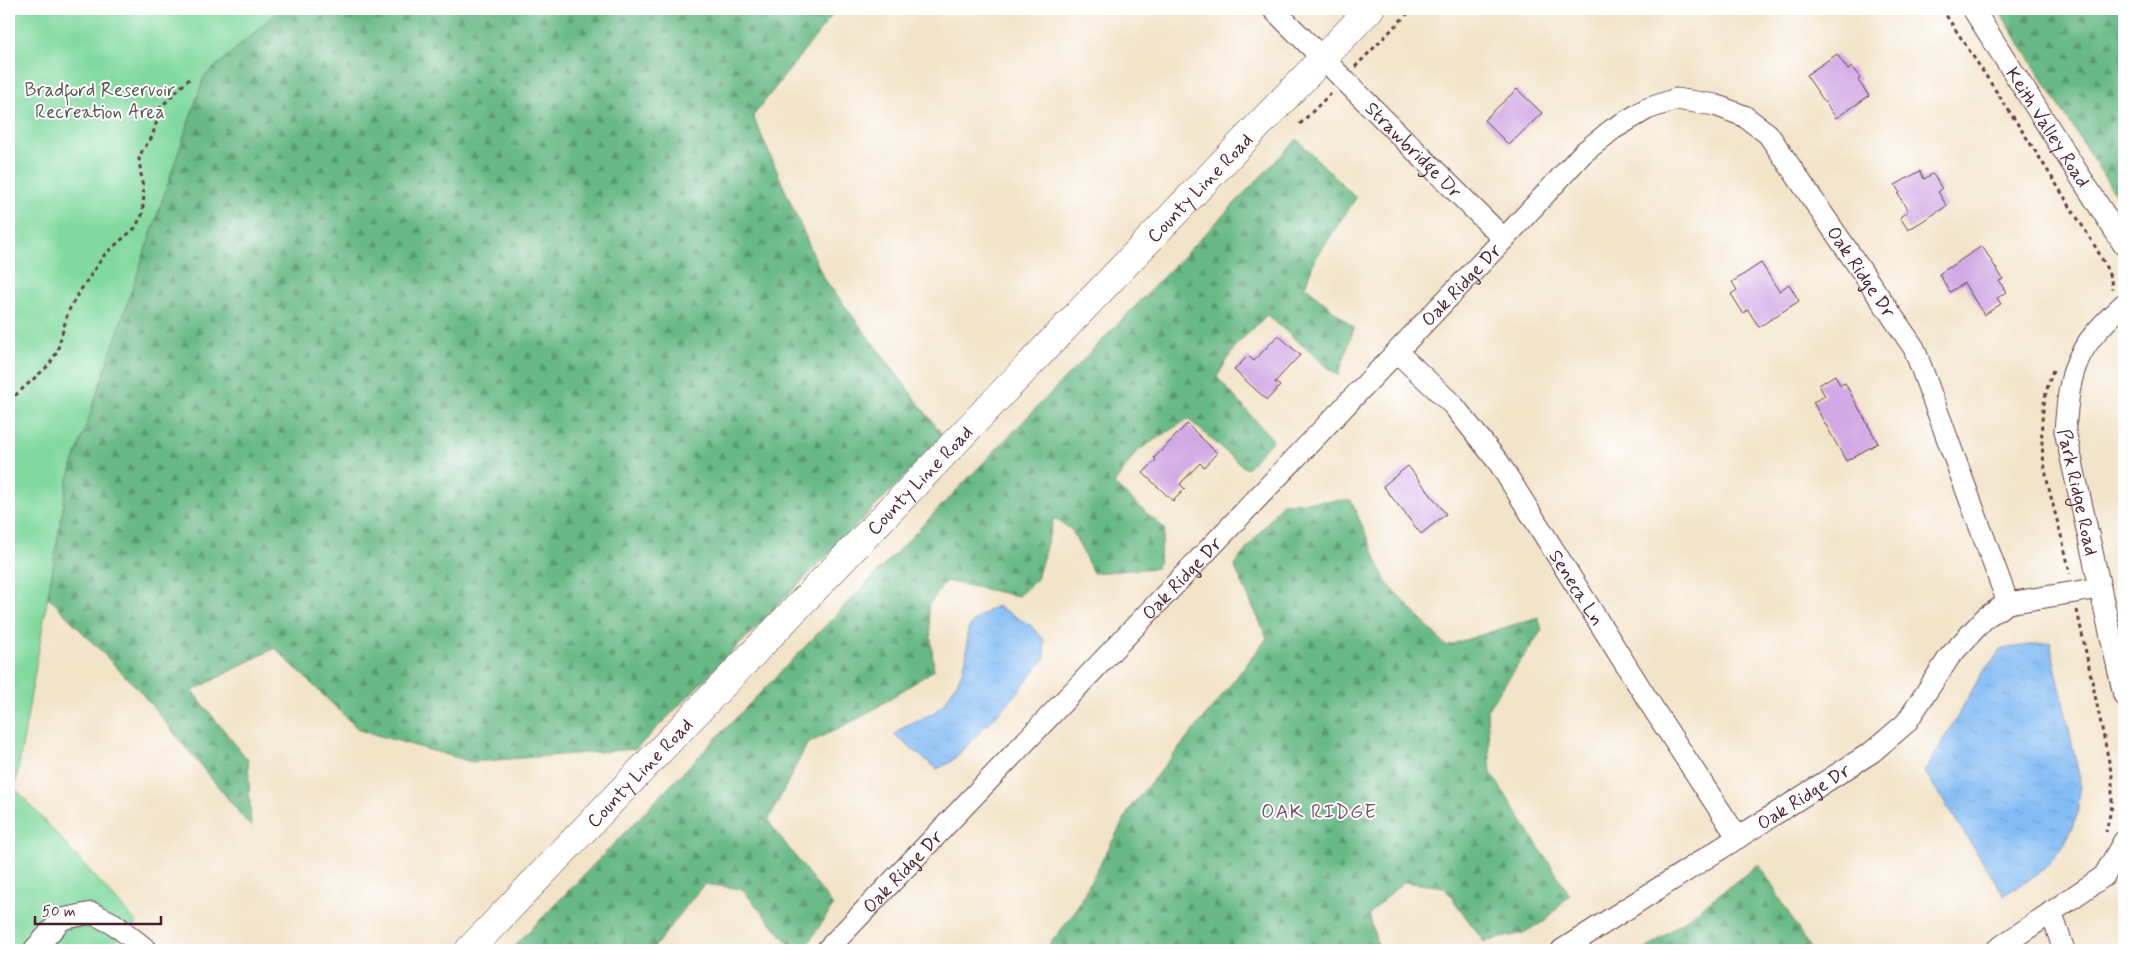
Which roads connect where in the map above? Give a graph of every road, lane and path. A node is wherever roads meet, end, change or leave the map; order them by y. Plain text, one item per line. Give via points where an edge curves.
1 (1273, 9) edge
2 (1370, 9) edge
3 (1973, 9) edge
4 (1322, 59) junction
5 (189, 79) dead end
6 (1504, 239) junction
7 (2124, 245) edge
8 (2124, 304) edge
9 (1397, 352) junction
10 (9, 401) edge
11 (2100, 588) junction
12 (2008, 603) junction
13 (2124, 695) edge
14 (1738, 838) junction
15 (2124, 841) edge
16 (2051, 912) junction
17 (34, 950) edge
18 (147, 950) edge
19 (469, 950) edge
20 (827, 950) edge
21 (1562, 950) edge
22 (1996, 950) edge
23 (2064, 950) edge

1 - 4 street, Strawbridge Dr
2 - 4 main road, County Line Road
3 - 7 street, Keith Valley Road
4 - 6 street, Strawbridge Dr
4 - 19 main road, County Line Road
5 - 10 path via 161,106 152,136 139,159 144,196 142,215 135,228 95,266 68,312 61,340 49,364
6 - 9 street, Oak Ridge Dr
6 - 12 street, Oak Ridge Dr via 1583,153 1613,129 1647,109 1676,99 1715,105 1744,116 1768,134 1914,348
8 - 11 street, Park Ridge Road via 2091,337 2075,363 2068,394 2065,431
9 - 14 street, Seneca Ln via 1453,405 1499,463
9 - 20 street, Oak Ridge Dr
11 - 12 street, Oak Ridge Dr
11 - 13 street, Park Ridge Road
12 - 14 street, Oak Ridge Dr via 1986,617 1950,656 1906,723 1872,752
14 - 21 street, Oak Ridge Dr
15 - 16 street via 2104,876
16 - 22 street
16 - 23 street
17 - 18 street via 62,919 92,912 114,924

